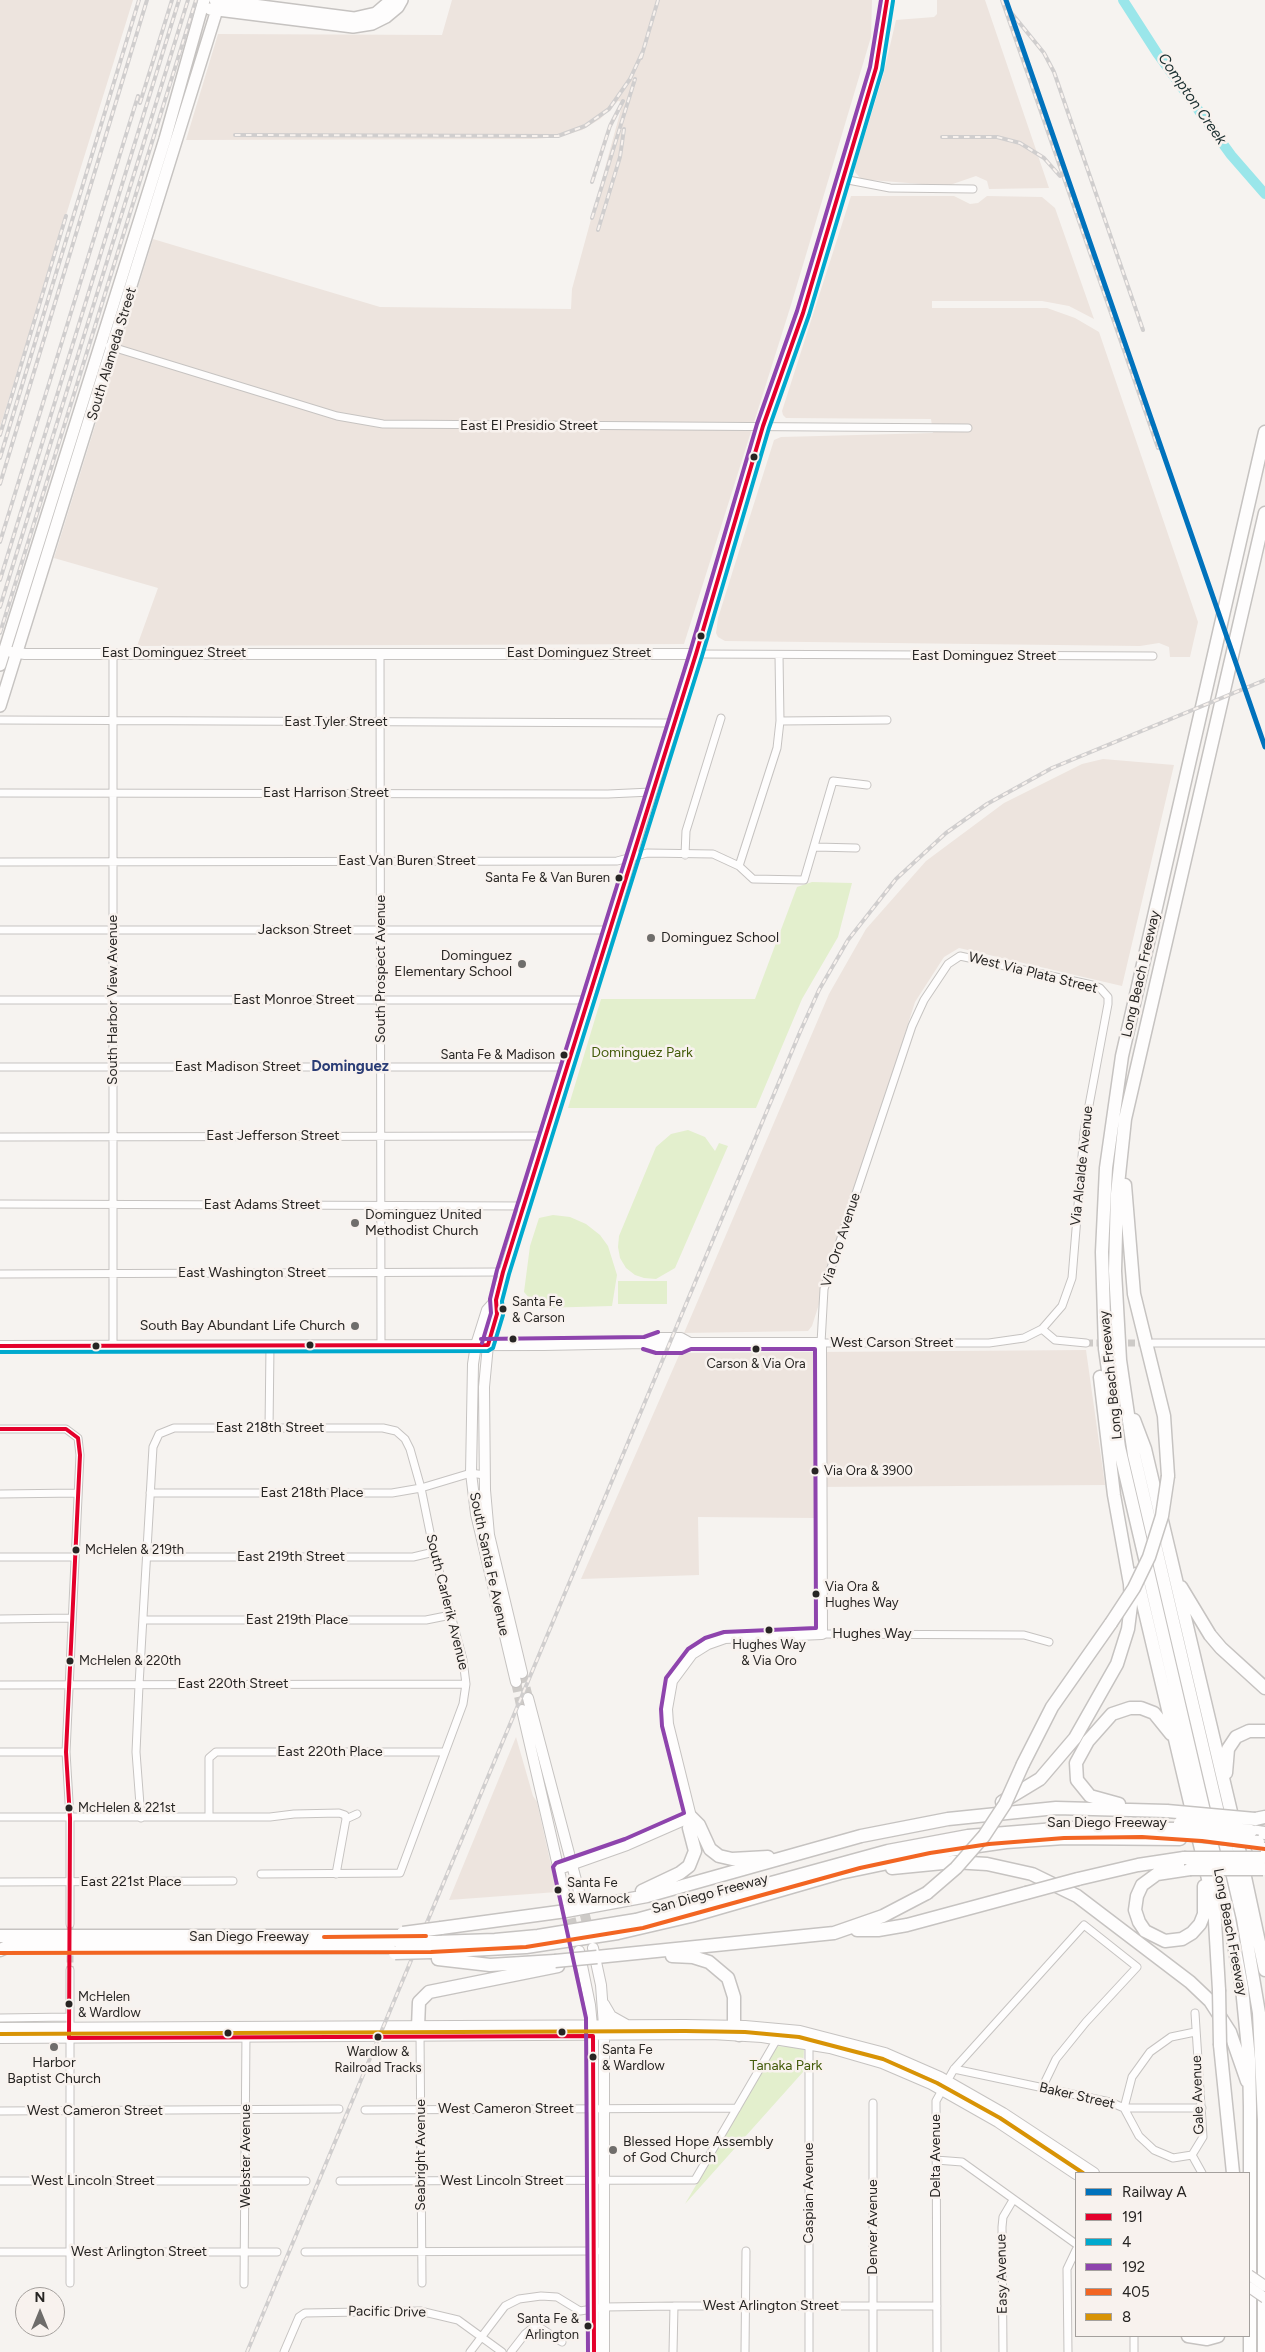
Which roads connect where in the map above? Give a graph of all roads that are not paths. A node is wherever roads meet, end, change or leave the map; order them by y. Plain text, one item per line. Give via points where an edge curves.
1 (391, 0) edge
2 (402, 0) edge
3 (886, 0) edge
4 (218, 3) edge
5 (203, 4) edge
6 (165, 139) junction
7 (176, 144) junction
8 (843, 179) junction
9 (973, 189) dead end
10 (101, 344) junction
11 (114, 348) junction
12 (763, 426) junction
13 (968, 428) dead end
14 (75, 430) junction
15 (1265, 432) edge
16 (87, 433) junction
17 (1265, 513) edge
18 (11, 652) junction
19 (380, 653) junction
20 (113, 654) junction
21 (696, 654) junction
22 (779, 655) junction
23 (1153, 656) dead end
24 (0, 665) edge
25 (0, 706) edge
26 (721, 718) dead end
27 (0, 720) edge
28 (887, 720) dead end
29 (113, 721) junction
30 (780, 721) junction
31 (381, 722) junction
32 (673, 723) junction
33 (867, 785) dead end
34 (652, 792) junction
35 (0, 793) edge
36 (113, 793) junction
37 (381, 794) junction
38 (816, 847) junction
39 (856, 848) dead end
40 (685, 854) junction
41 (632, 857) junction
42 (381, 861) junction
43 (0, 862) edge
44 (113, 862) junction
45 (739, 866) junction
46 (0, 930) edge
47 (113, 930) junction
48 (381, 930) junction
49 (610, 930) junction
50 (955, 958) joint
51 (1108, 996) joint
52 (0, 1000) edge
53 (113, 1000) junction
54 (381, 1000) junction
55 (587, 1000) junction
56 (0, 1067) edge
57 (113, 1067) junction
58 (381, 1067) junction
59 (566, 1067) junction
60 (381, 1136) junction
61 (546, 1136) junction
62 (0, 1137) edge
63 (113, 1137) junction
64 (1122, 1143) junction
65 (0, 1204) edge
66 (113, 1205) junction
67 (381, 1205) junction
68 (525, 1206) junction
69 (381, 1272) junction
70 (503, 1272) junction
71 (113, 1273) junction
72 (0, 1274) edge
73 (1102, 1283) junction
74 (496, 1300) junction
75 (1042, 1328) junction
76 (1086, 1342) tunnel mouth
77 (821, 1343) junction
78 (1153, 1343) tunnel mouth
79 (1265, 1343) edge
80 (476, 1345) junction
81 (488, 1345) junction
82 (0, 1346) edge
83 (113, 1346) junction
84 (270, 1346) junction
85 (381, 1346) junction
86 (1124, 1392) junction
87 (383, 1428) joint
88 (0, 1429) edge
89 (268, 1429) junction
90 (472, 1473) junction
91 (484, 1475) junction
92 (1112, 1480) junction
93 (421, 1488) junction
94 (78, 1493) junction
95 (150, 1493) junction
96 (0, 1494) edge
97 (434, 1552) junction
98 (0, 1557) edge
99 (75, 1557) junction
100 (146, 1557) junction
101 (1175, 1580) junction
102 (451, 1615) junction
103 (72, 1618) junction
104 (0, 1619) edge
105 (143, 1620) junction
106 (822, 1634) junction
107 (1049, 1642) dead end
108 (522, 1673) tunnel mouth
109 (516, 1682) tunnel mouth
110 (466, 1684) junction
111 (0, 1685) edge
112 (68, 1685) junction
113 (139, 1685) junction
114 (1265, 1688) edge
115 (528, 1698) tunnel mouth
116 (522, 1710) tunnel mouth
117 (1265, 1731) edge
118 (1176, 1742) junction
119 (0, 1752) edge
120 (66, 1752) junction
121 (444, 1752) junction
122 (1167, 1811) junction
123 (1231, 1812) junction
124 (357, 1814) dead end
125 (975, 1815) junction
126 (208, 1816) junction
127 (0, 1818) edge
128 (70, 1818) junction
129 (141, 1818) junction
130 (691, 1818) junction
131 (346, 1819) junction
132 (1179, 1831) junction
133 (1261, 1842) edge
134 (1202, 1851) junction
135 (790, 1856) junction
136 (1187, 1864) junction
137 (571, 1865) junction
138 (559, 1869) junction
139 (840, 1873) junction
140 (261, 1874) dead end
141 (336, 1874) junction
142 (233, 1881) dead end
143 (0, 1882) edge
144 (70, 1882) junction
145 (581, 1899) tunnel mouth
146 (566, 1901) tunnel mouth
147 (622, 1901) junction
148 (70, 1924) tunnel mouth
149 (847, 1930) junction
150 (0, 1936) edge
151 (0, 1942) edge
152 (398, 1944) junction
153 (434, 1944) junction
154 (579, 1951) dead end
155 (595, 1952) junction
156 (3, 1953) edge
157 (632, 1954) junction
158 (557, 1964) junction
159 (70, 1970) tunnel mouth
160 (1265, 1970) edge
161 (602, 2000) junction
162 (1195, 2013) dead end
163 (0, 2018) edge
164 (628, 2026) junction
165 (0, 2028) edge
166 (70, 2028) junction
167 (736, 2030) junction
168 (593, 2031) junction
169 (604, 2031) junction
170 (246, 2032) junction
171 (419, 2032) junction
172 (1195, 2032) junction
173 (0, 2038) edge
174 (809, 2038) junction
175 (777, 2039) junction
176 (954, 2069) junction
177 (944, 2085) junction
178 (1042, 2088) junction
179 (1249, 2088) junction
180 (873, 2103) dead end
181 (737, 2108) junction
182 (1124, 2108) junction
183 (1202, 2108) junction
184 (594, 2109) junction
185 (605, 2109) junction
186 (247, 2110) junction
187 (340, 2110) dead end
188 (365, 2110) dead end
189 (421, 2110) junction
190 (0, 2111) edge
191 (69, 2111) junction
192 (1192, 2155) junction
193 (936, 2160) junction
194 (1092, 2172) edge
195 (1201, 2172) edge
196 (1233, 2172) edge
197 (1249, 2172) edge
198 (1075, 2173) edge
199 (594, 2180) junction
200 (605, 2180) junction
201 (0, 2181) edge
202 (70, 2181) junction
203 (246, 2181) junction
204 (306, 2181) dead end
205 (340, 2181) dead end
206 (421, 2181) junction
207 (1264, 2198) edge
208 (1013, 2200) junction
209 (1075, 2243) edge
210 (594, 2251) junction
211 (605, 2251) junction
212 (746, 2251) dead end
213 (0, 2252) edge
214 (70, 2252) junction
215 (246, 2252) junction
216 (277, 2252) dead end
217 (305, 2252) dead end
218 (422, 2252) junction
219 (1075, 2252) edge
220 (1250, 2276) edge
221 (70, 2283) dead end
222 (422, 2283) dead end
223 (244, 2284) dead end
224 (1265, 2286) edge
225 (1250, 2288) edge
226 (1265, 2298) edge
227 (674, 2306) junction
228 (746, 2306) junction
229 (809, 2306) junction
230 (873, 2306) junction
231 (937, 2306) junction
232 (605, 2307) junction
233 (594, 2308) junction
234 (482, 2336) junction
235 (1134, 2337) edge
236 (1194, 2337) edge
237 (1214, 2337) edge
238 (1241, 2337) edge
239 (1250, 2337) edge
240 (562, 2342) dead end
241 (284, 2352) edge
242 (470, 2352) edge
243 (502, 2352) edge
244 (511, 2352) edge
245 (594, 2352) edge
246 (604, 2352) edge
247 (673, 2352) edge
248 (745, 2352) edge
249 (809, 2352) edge
250 (873, 2352) edge
251 (936, 2352) edge
252 (1003, 2352) edge
253 (1068, 2352) edge
254 (1134, 2352) edge
255 (1246, 2352) edge
256 (1250, 2352) edge
257 (1264, 2352) edge

1 - 4 main road via 376,13 354,18
2 - 4 main road via 386,18 353,27
3 - 8 main road, South Santa Fe Avenue via 876,68
4 - 5 main road
4 - 7 main road, South Alameda Street
5 - 6 main road, South Alameda Street
6 - 7 main road
6 - 10 main road, South Alameda Street
7 - 11 main road, South Alameda Street
8 - 9 street via 890,188
8 - 12 main road, South Santa Fe Avenue via 803,313
10 - 11 street, East El Presidio Street
10 - 14 main road, South Alameda Street
11 - 12 street, East El Presidio Street via 337,416 383,424
11 - 16 main road, South Alameda Street
12 - 13 street, East El Presidio Street
12 - 21 main road, South Santa Fe Avenue
14 - 16 main road
14 - 18 main road, South Alameda Street
15 - 73 highway, Long Beach Freeway via 1122,1056 1106,1168
16 - 18 main road, South Alameda Street
17 - 64 highway, Long Beach Freeway
18 - 20 main road, East Dominguez Street
18 - 24 main road, South Alameda Street
18 - 25 main road, South Alameda Street
19 - 20 main road, East Dominguez Street
19 - 21 main road, East Dominguez Street
19 - 31 street, South Prospect Avenue
20 - 29 street, South Harbor View Avenue
21 - 22 street, East Dominguez Street
21 - 32 main road, South Santa Fe Avenue
22 - 23 street, East Dominguez Street
22 - 30 street
26 - 40 street via 686,831
27 - 29 street, East Tyler Street
28 - 30 street
29 - 31 street, East Tyler Street
29 - 36 street, South Harbor View Avenue
30 - 45 street via 777,748
31 - 32 street, East Tyler Street
31 - 37 street, South Prospect Avenue
32 - 34 main road, South Santa Fe Avenue
33 - 38 street via 834,781
34 - 37 street, East Harrison Street
34 - 41 main road, South Santa Fe Avenue
35 - 36 street, East Harrison Street
36 - 37 street, East Harrison Street
36 - 44 street, South Harbor View Avenue
37 - 42 street, South Prospect Avenue
38 - 39 street
38 - 45 street, East Van Buren Street via 804,880 753,879
40 - 41 street, East Van Buren Street via 647,853
40 - 45 street, East Van Buren Street via 713,854
41 - 42 street, East Van Buren Street via 618,861
41 - 49 main road, South Santa Fe Avenue
42 - 44 street, East Van Buren Street
42 - 48 street, South Prospect Avenue
43 - 44 street, East Van Buren Street
44 - 47 street, South Harbor View Avenue
46 - 47 street, Jackson Street
47 - 48 street, Jackson Street
47 - 53 street, South Harbor View Avenue
48 - 49 street, Jackson Street
48 - 54 street, South Prospect Avenue
49 - 55 main road, South Santa Fe Avenue
50 - 51 street, West Via Plata Street via 970,956 1092,985
50 - 77 street, Via Oro Avenue via 924,1000 909,1034 824,1289
51 - 75 street, Via Alcalde Avenue via 1084,1132 1072,1278 1062,1306
52 - 53 street, East Monroe Street
53 - 54 street, East Monroe Street
53 - 57 street, South Harbor View Avenue
54 - 55 street, East Monroe Street
54 - 58 street, South Prospect Avenue
55 - 59 main road, South Santa Fe Avenue
56 - 57 street, East Madison Street
57 - 58 street, East Madison Street
57 - 63 street, South Harbor View Avenue
58 - 59 street, East Madison Street
58 - 60 street, South Prospect Avenue
59 - 61 main road, South Santa Fe Avenue
60 - 61 street, East Jefferson Street
60 - 63 street, East Jefferson Street
60 - 67 street, South Prospect Avenue
61 - 68 main road, South Santa Fe Avenue
62 - 63 street, East Jefferson Street
63 - 66 street, South Harbor View Avenue
64 - 86 highway, Long Beach Freeway via 1115,1271
64 - 149 highway, bridge via 1134,1294 1164,1416 1168,1452 1162,1516 1150,1557 1134,1588 1052,1707 1005,1804 980,1842 926,1893 899,1909
65 - 66 street, East Adams Street
66 - 67 street, East Adams Street
66 - 71 street, South Harbor View Avenue
67 - 68 street, East Adams Street
67 - 69 street, South Prospect Avenue
68 - 70 main road, South Santa Fe Avenue
69 - 70 street, East Washington Street
69 - 71 street, East Washington Street
69 - 85 street, South Prospect Avenue
70 - 74 main road, South Santa Fe Avenue
71 - 72 street, East Washington Street
71 - 83 street, South Harbor View Avenue
73 - 92 highway via 1096,1303 1098,1354
73 - 179 highway, Long Beach Freeway via 1109,1384 1119,1447 1233,1936 1246,2024
74 - 80 main road, South Santa Fe Avenue via 486,1310
74 - 81 main road, South Santa Fe Avenue via 497,1314
75 - 76 street via 1055,1340
75 - 77 street, West Carson Street via 1024,1338 989,1343
77 - 81 main road, West Carson Street via 690,1343 681,1347 656,1347 645,1343
77 - 106 main road, Via Oro Avenue
78 - 79 street
80 - 81 main road, West Carson Street
80 - 85 main road, West Carson Street
80 - 90 main road, South Santa Fe Avenue via 472,1389
81 - 91 main road, South Santa Fe Avenue via 483,1419
82 - 83 main road, West Carson Street
83 - 84 main road, West Carson Street
84 - 85 main road, West Carson Street
84 - 89 street
86 - 101 highway via 1144,1450
86 - 207 highway, Long Beach Freeway via 1139,1480 1230,1860 1250,1957 1259,2013 1262,2062
87 - 89 street, East 218th Street
87 - 93 street, South Carlerik Avenue via 396,1431 408,1443
88 - 94 street via 66,1429 78,1438
89 - 95 street, East 218th Street via 174,1428 159,1434 153,1447
90 - 91 street
90 - 93 street, East 218th Place
90 - 109 main road, South Santa Fe Avenue via 476,1514
91 - 108 main road, South Santa Fe Avenue via 489,1535
92 - 118 highway
92 - 125 highway via 1128,1568 1131,1605 1128,1629 1117,1664 1088,1718 1050,1769 1020,1793
93 - 95 street, East 218th Place via 392,1493
93 - 97 street, South Carlerik Avenue
94 - 96 street
94 - 99 street
95 - 100 street
97 - 100 street, East 219th Street via 413,1557
97 - 102 street, South Carlerik Avenue
98 - 99 street
99 - 103 street
100 - 105 street
101 - 114 highway via 1210,1635
101 - 123 highway
102 - 105 street, East 219th Place via 426,1620
102 - 110 street, South Carlerik Avenue via 464,1660
103 - 104 street
103 - 112 street
105 - 113 street
106 - 107 street, Hughes Way via 1024,1635
106 - 130 main road, Hughes Way via 725,1638 692,1654 681,1667 672,1681 667,1709
110 - 113 street, East 220th Street
110 - 121 street, South Carlerik Avenue via 463,1704
111 - 112 street, East 220th Street
112 - 113 street, East 220th Street
112 - 120 street
113 - 129 street via 136,1752
115 - 137 main road
116 - 138 main road
117 - 123 highway via 1243,1733 1228,1749 1225,1765
118 - 122 highway via 1154,1713 1136,1708 1124,1709 1112,1714 1098,1728 1076,1763 1079,1784 1095,1798
118 - 134 highway
119 - 120 street
120 - 128 street
121 - 126 street, East 220th Place via 216,1752 210,1758
121 - 141 street, South Carlerik Avenue via 400,1873
122 - 125 highway via 1056,1808
122 - 133 highway, bridge
123 - 160 highway
124 - 131 street
125 - 135 highway via 869,1834
126 - 129 street
126 - 131 street via 339,1813
127 - 128 street
128 - 129 street
128 - 144 street
130 - 135 highway via 719,1856 732,1859
130 - 137 main road
130 - 147 highway via 689,1828 695,1851 689,1866
131 - 141 street
132 - 133 highway, San Diego Freeway
132 - 133 highway, San Diego Freeway, bridge
132 - 139 highway, San Diego Freeway via 1006,1842 912,1856
132 - 153 highway, San Diego Freeway via 1075,1822 1004,1826 938,1835 864,1850 614,1918
133 - 136 highway, bridge
134 - 136 highway via 1205,1908 1202,1921 1182,1939 1159,1940 1145,1931 1139,1922 1135,1904 1139,1890 1157,1874
134 - 196 highway, bridge via 1216,1921 1220,2045
135 - 147 highway via 673,1890
136 - 149 highway, bridge via 1138,1865 907,1925 878,1930
137 - 138 main road
137 - 145 main road
138 - 146 main road
139 - 153 highway, San Diego Freeway via 691,1916 605,1936 526,1947
139 - 179 highway via 972,1862 1027,1872 1066,1890 1190,1982 1210,2001 1230,2032
140 - 141 street
142 - 144 street, East 221st Place
143 - 144 street, East 221st Place
144 - 148 street
147 - 153 highway via 566,1911
149 - 157 highway
150 - 152 highway, San Diego Freeway via 377,1936
151 - 152 highway
152 - 153 highway, bridge
152 - 153 highway, San Diego Freeway, bridge
152 - 156 highway, San Diego Freeway via 376,1953
152 - 156 highway via 9,1946
153 - 158 highway via 490,1964
154 - 168 main road
155 - 157 highway
155 - 158 highway, bridge
155 - 161 main road
157 - 167 highway via 694,1957 717,1966 728,1978 733,1991
158 - 171 highway via 429,1992 419,2002
159 - 166 street
161 - 164 main road via 611,2016
161 - 169 main road
162 - 172 street, Gale Avenue
163 - 166 street
164 - 167 main road
164 - 169 main road
165 - 166 main road
166 - 170 main road
166 - 173 main road
166 - 191 street
167 - 169 main road
167 - 174 main road
167 - 175 main road
168 - 169 main road
168 - 171 main road
168 - 184 main road
169 - 185 main road
170 - 171 main road
170 - 186 street, Webster Avenue
171 - 189 street, Seabright Avenue
172 - 182 street via 1171,2037 1150,2052 1132,2077
172 - 183 street, Gale Avenue
174 - 175 main road
174 - 177 main road
174 - 229 street, Caspian Avenue
175 - 181 street
176 - 177 street, Delta Avenue
176 - 178 street, Baker Street
176 - 178 street, Delta Avenue via 1084,1924 1137,1967 1056,2059
177 - 193 street, Delta Avenue via 936,2101
177 - 194 main road via 1003,2113
177 - 198 main road
178 - 182 street, Baker Street
179 - 197 highway, Long Beach Freeway
180 - 230 street, Denver Avenue
181 - 185 street, West Cameron Street
181 - 200 street, West Lincoln Street via 695,2180
182 - 183 street, Baker Street
182 - 192 street via 1139,2136 1154,2150 1173,2158
183 - 192 street, Gale Avenue via 1203,2137
184 - 185 street, West Cameron Street
184 - 189 street, West Cameron Street
184 - 199 main road
185 - 200 main road
186 - 187 street, West Cameron Street
186 - 191 street, West Cameron Street
186 - 203 street, Webster Avenue
188 - 189 street, West Cameron Street
189 - 206 street, Seabright Avenue
190 - 191 street, West Cameron Street
191 - 202 street
192 - 195 street, Gale Avenue
193 - 208 street via 962,2162
193 - 231 street, Delta Avenue
199 - 200 street, West Lincoln Street
199 - 206 street, West Lincoln Street
199 - 210 main road
200 - 211 main road
201 - 202 street, West Lincoln Street
202 - 203 street, West Lincoln Street
202 - 214 street
203 - 204 street, West Lincoln Street
203 - 215 street, Webster Avenue
205 - 206 street, West Lincoln Street
206 - 218 street, Seabright Avenue
207 - 257 highway, Long Beach Freeway
208 - 209 street
208 - 252 street, Easy Avenue via 1002,2226
210 - 211 street
210 - 218 street
210 - 233 main road
211 - 232 main road
212 - 228 street
213 - 214 street, West Arlington Street
214 - 215 street, West Arlington Street
214 - 221 street
215 - 216 street, West Arlington Street
215 - 223 street, Webster Avenue
217 - 218 street
218 - 222 street, Seabright Avenue
219 - 253 street via 1067,2269
220 - 224 main road, bridge
225 - 226 main road, bridge
227 - 228 street, West Arlington Street
227 - 232 street, West Arlington Street
227 - 247 street
228 - 229 street, West Arlington Street
228 - 248 street
229 - 230 street, West Arlington Street
229 - 249 street, Caspian Avenue
230 - 231 street, West Arlington Street
230 - 250 street, Denver Avenue
231 - 251 street, Delta Avenue
232 - 233 street, West Arlington Street
232 - 246 main road
233 - 234 street, West Arlington Street via 580,2311 557,2297 519,2299 506,2306
233 - 245 main road
234 - 241 street, Pacific Drive via 458,2320 420,2311 312,2311 300,2318
234 - 242 street, West Arlington Street
234 - 243 street, Pacific Drive
235 - 254 street
236 - 237 highway
238 - 255 highway
239 - 256 highway, Long Beach Freeway
240 - 244 street via 536,2326

